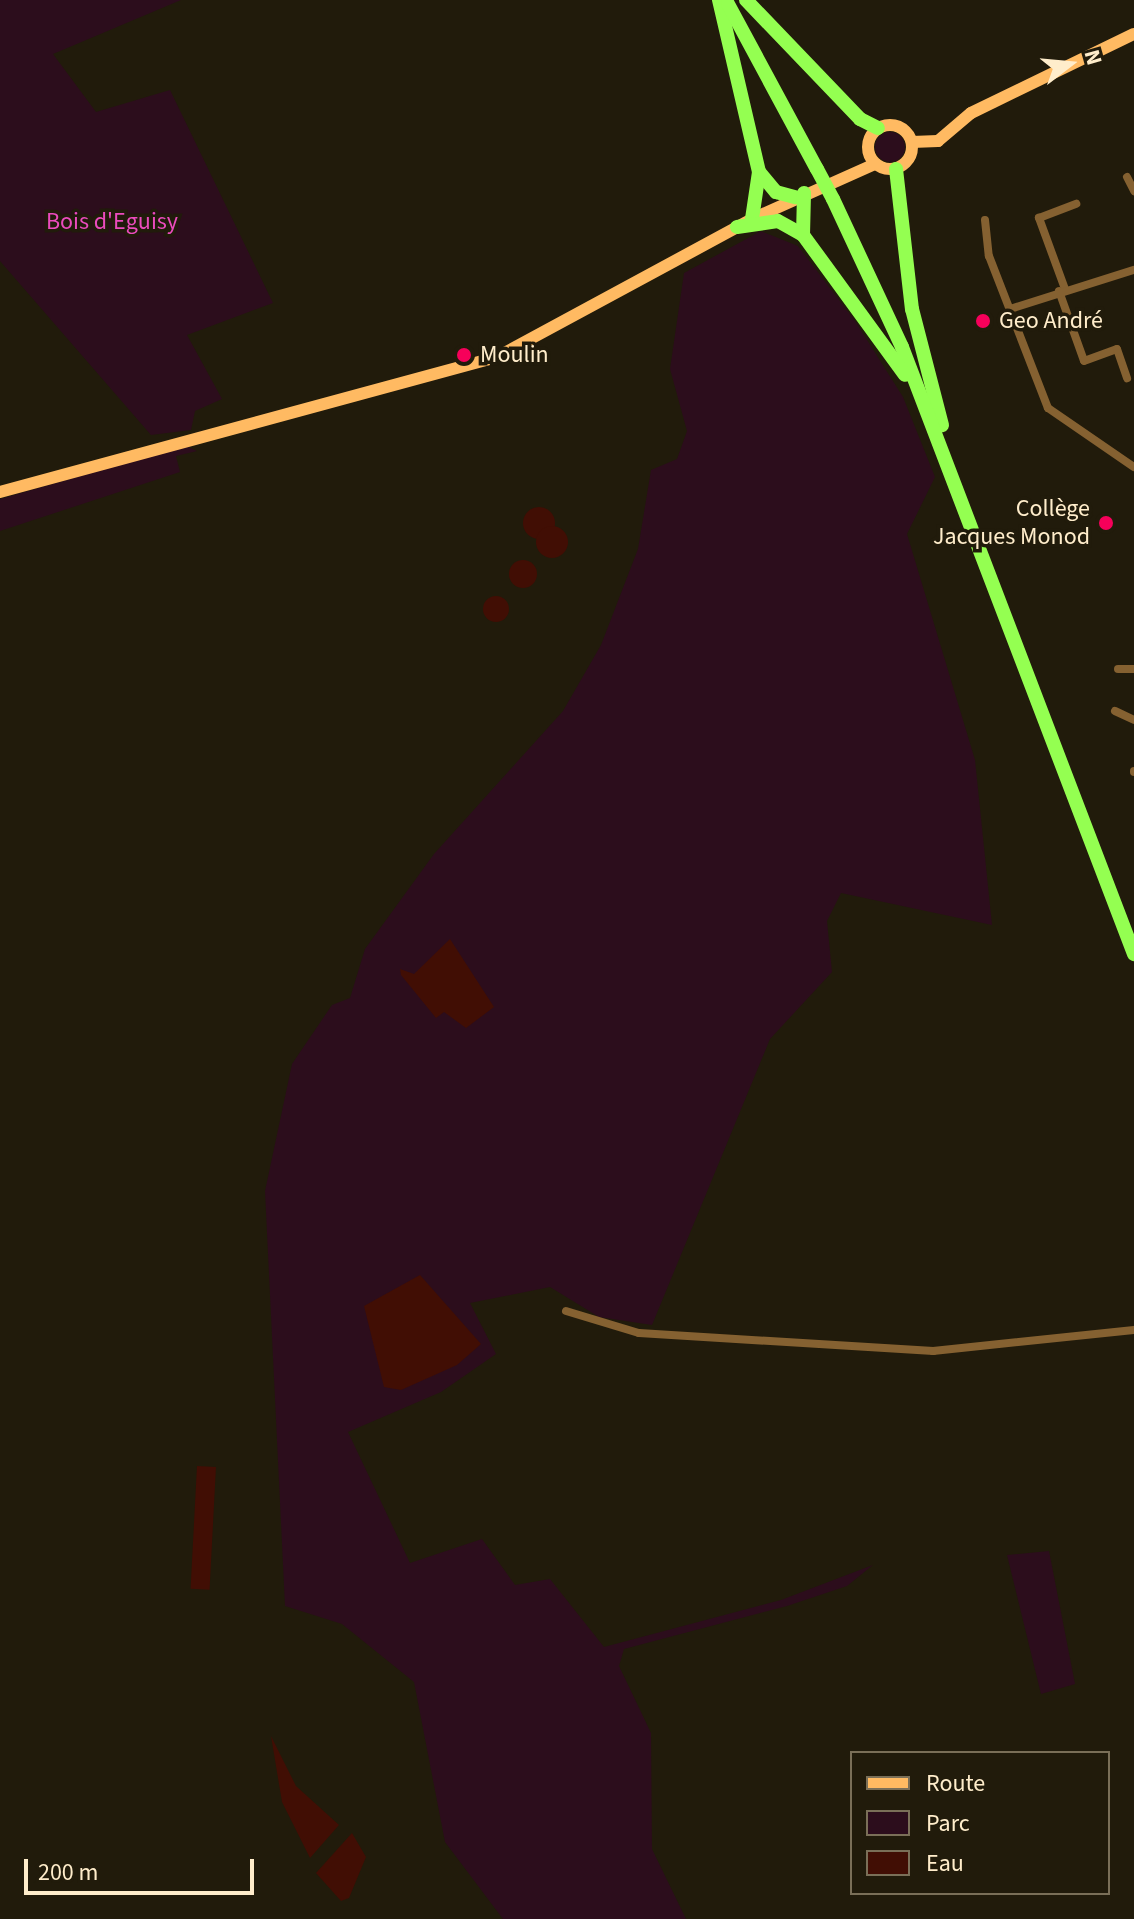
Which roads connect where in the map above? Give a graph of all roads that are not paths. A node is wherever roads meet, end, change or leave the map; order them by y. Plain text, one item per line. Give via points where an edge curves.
1 (719, 0) edge
2 (726, 0) edge
3 (737, 0) edge
4 (746, 0) edge
5 (1134, 34) edge
6 (956, 124) junction
7 (878, 128) junction
8 (912, 142) junction
9 (910, 157) junction
10 (872, 158) junction
11 (821, 166) junction
12 (896, 169) junction
13 (759, 172) junction
14 (1127, 177) dead end
15 (1134, 191) edge
16 (800, 195) junction
17 (1076, 204) dead end
18 (752, 219) junction
19 (985, 220) dead end
20 (737, 227) junction
21 (803, 235) junction
22 (1134, 270) edge
23 (1062, 290) junction
24 (1010, 309) junction
25 (1127, 378) dead end
26 (938, 427) junction
27 (1134, 467) edge
28 (0, 492) edge
29 (1118, 669) dead end
30 (1134, 669) edge
31 (1115, 711) dead end
32 (1134, 720) edge
33 (1134, 927) edge
34 (1134, 954) edge
35 (566, 1311) dead end
36 (1134, 1330) edge

1 - 13 highway
2 - 11 highway
3 - 11 highway
4 - 7 highway via 860,119
5 - 6 main road
6 - 8 main road via 930,144
6 - 9 main road via 938,149
7 - 8 main road via 900,127
7 - 10 main road
8 - 9 main road
9 - 12 main road
10 - 12 main road
10 - 16 main road
11 - 26 highway, bridge
12 - 26 highway via 912,309
13 - 16 highway via 776,192
13 - 18 highway
14 - 15 street
16 - 18 main road
16 - 21 highway
17 - 23 street via 1039,218
18 - 20 main road
19 - 24 street via 989,256
20 - 21 highway via 778,221
20 - 28 main road via 497,357
21 - 26 highway
22 - 23 street
23 - 24 street
23 - 25 street via 1084,361 1117,349
24 - 27 street via 1048,408
26 - 33 highway
26 - 34 highway
29 - 30 street
31 - 32 street
35 - 36 street via 639,1333 907,1349 967,1351

